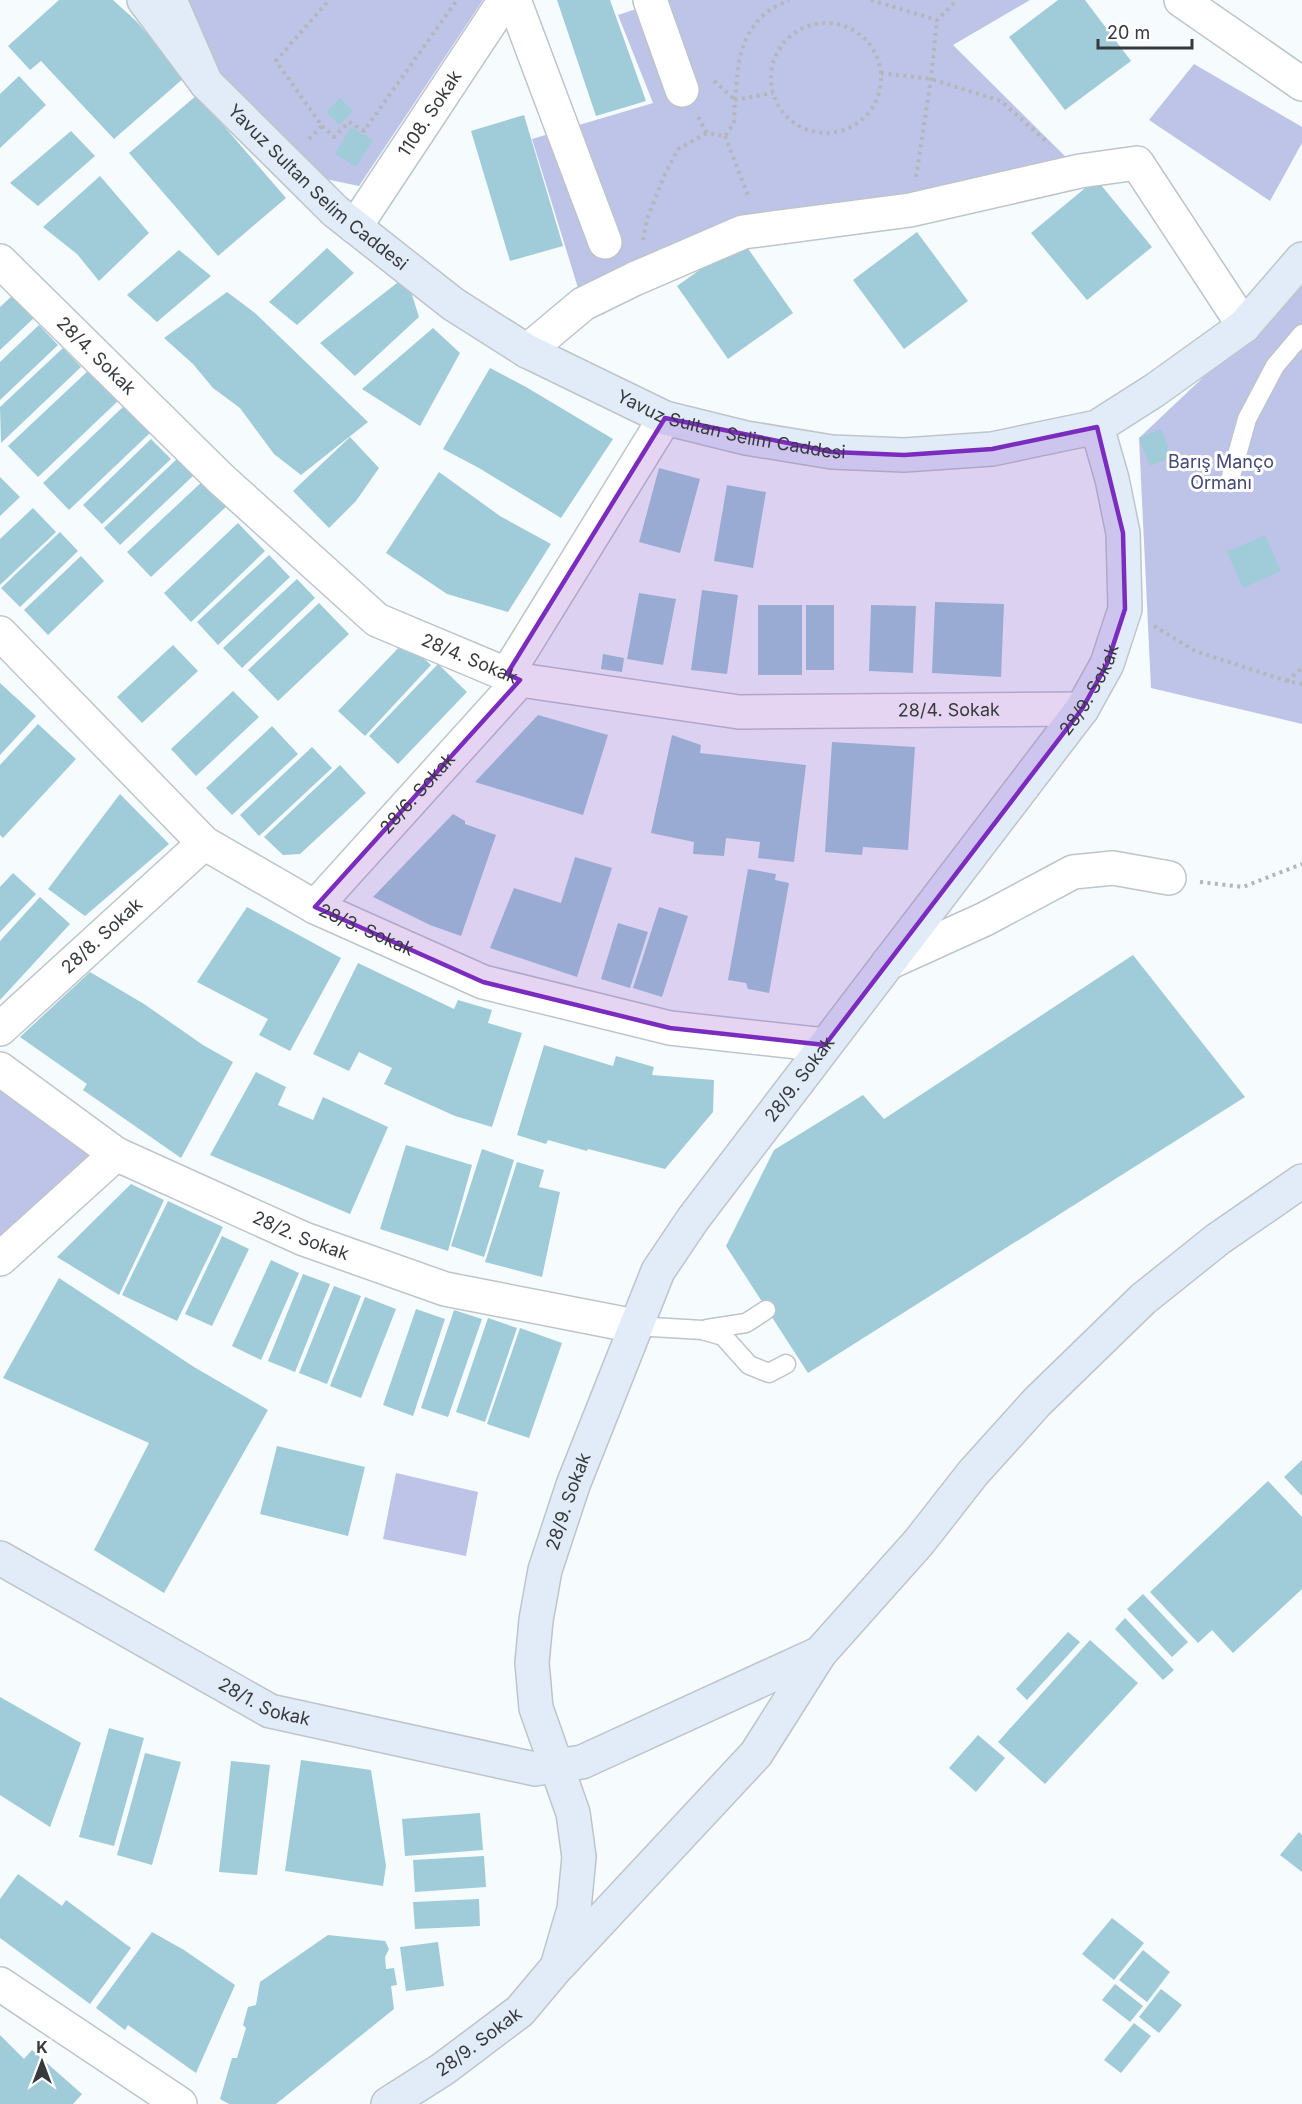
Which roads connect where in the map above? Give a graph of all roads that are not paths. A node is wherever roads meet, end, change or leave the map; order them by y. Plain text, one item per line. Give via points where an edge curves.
1 (144, 0) edge
2 (170, 0) edge
3 (505, 0) edge
4 (514, 0) edge
5 (650, 0) edge
6 (1181, 0) edge
7 (206, 83) junction
8 (1302, 84) edge
9 (682, 90) road end
10 (355, 227) junction
11 (605, 242) dead end
12 (1302, 259) edge
13 (0, 261) edge
14 (1244, 326) junction
15 (1302, 334) edge
16 (526, 351) junction
17 (664, 418) junction
18 (1097, 427) junction
19 (1230, 480) dead end
20 (0, 633) edge
21 (514, 677) junction
22 (1082, 709) junction
23 (204, 843) junction
24 (1169, 878) road end
25 (315, 907) junction
26 (888, 963) junction
27 (0, 1029) edge
28 (825, 1045) junction
29 (0, 1069) edge
30 (116, 1154) junction
31 (1302, 1181) edge
32 (0, 1259) edge
33 (766, 1310) dead end
34 (635, 1326) junction
35 (702, 1329) junction
36 (786, 1364) dead end
37 (0, 1558) edge
38 (820, 1653) junction
39 (557, 1765) junction
40 (557, 1967) junction
41 (0, 1984) edge
42 (180, 2104) edge
43 (388, 2104) edge

1 - 7 street
2 - 7 street
3 - 10 street, 1108. Sokak
4 - 11 street
5 - 9 street
6 - 8 street
7 - 10 street, Yavuz Sultan Selim Caddesi
10 - 16 street, Yavuz Sultan Selim Caddesi via 453,304
12 - 14 street, Yavuz Sultan Selim Caddesi
13 - 21 street, 28/4. Sokak via 220,478 377,620
14 - 16 street via 1137,162 910,210 743,232 583,304
14 - 18 street, Yavuz Sultan Selim Caddesi
15 - 19 lane via 1275,366 1247,419
16 - 17 street, Yavuz Sultan Selim Caddesi
17 - 18 street, Yavuz Sultan Selim Caddesi via 810,449 904,455 992,449
17 - 21 street, 28/6. Sokak
18 - 22 street, 28/9. Sokak via 1123,533 1125,609 1107,664
20 - 23 street, 28/3. Sokak
21 - 22 street, 28/4. Sokak via 739,712
21 - 25 street, 28/6. Sokak
22 - 26 street, 28/9. Sokak
23 - 25 street, 28/3. Sokak
23 - 27 street, 28/8. Sokak
24 - 26 street via 1113,868 1073,872 985,919
25 - 28 street, 28/3. Sokak via 483,982 670,1028
26 - 28 street, 28/9. Sokak
28 - 34 street, 28/9. Sokak via 657,1271
29 - 30 street, 28/2. Sokak
30 - 32 street
30 - 34 street, 28/2. Sokak via 304,1239 446,1289
31 - 38 street, 28/9. Sokak via 1218,1239 1143,1299 1092,1347 973,1473 920,1542
33 - 35 lane via 747,1323
34 - 35 lane
34 - 39 street, 28/9. Sokak via 573,1485 545,1570 536,1620 531,1663 536,1708
35 - 36 lane via 723,1336 748,1365 769,1373
37 - 39 street, 28/1. Sokak via 270,1711 535,1768
38 - 39 street, 28/9. Sokak via 582,1762
38 - 40 street, 28/9. Sokak via 756,1754
39 - 40 street, 28/9. Sokak via 573,1813 579,1857 573,1909
40 - 43 street, 28/9. Sokak via 520,2011 443,2069
41 - 42 street

